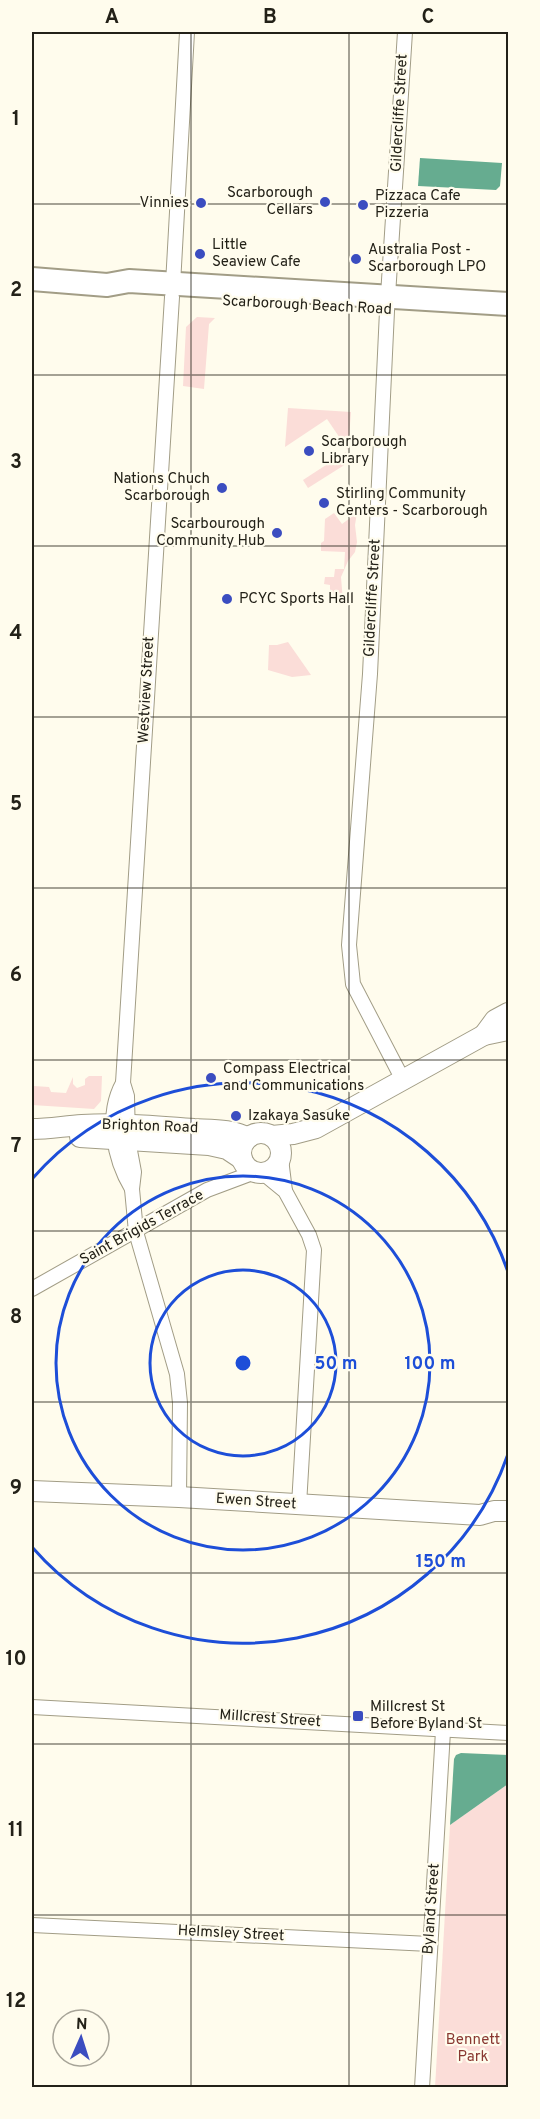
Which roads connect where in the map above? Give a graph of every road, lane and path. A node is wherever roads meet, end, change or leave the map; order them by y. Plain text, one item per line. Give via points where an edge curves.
1 (187, 32) edge
2 (405, 32) edge
3 (32, 279) edge
4 (173, 291) junction
5 (387, 304) junction
6 (508, 304) edge
7 (508, 317) edge
8 (508, 1013) edge
9 (508, 1030) edge
10 (484, 1035) junction
11 (403, 1080) junction
12 (316, 1128) junction
13 (41, 1129) edge
14 (121, 1132) junction
15 (272, 1136) junction
16 (248, 1138) junction
17 (281, 1157) junction
18 (253, 1168) junction
19 (285, 1191) junction
20 (135, 1232) junction
21 (32, 1289) edge
22 (32, 1491) edge
23 (179, 1497) junction
24 (299, 1505) junction
25 (508, 1511) edge
26 (480, 1515) junction
27 (508, 1521) edge
28 (32, 1707) edge
29 (443, 1731) junction
30 (508, 1733) edge
31 (32, 1925) edge
32 (430, 1944) junction
33 (422, 2088) edge

1 - 4 street, Westview Street
2 - 5 street, Gildercliffe Street
3 - 4 main road, Scarborough Beach Road via 106,285 128,294
4 - 5 main road, Scarborough Beach Road
4 - 14 street, Westview Street via 123,1083 117,1094
5 - 6 main road, Scarborough Beach Road
5 - 7 main road, Scarborough Beach Road
5 - 11 street, Gildercliffe Street via 370,674 349,945 352,984
8 - 10 street via 495,1020
9 - 10 street
10 - 11 street
11 - 12 street
12 - 15 street
12 - 17 street
13 - 14 street, Brighton Road via 82,1137
14 - 16 street, Brighton Road via 224,1131
14 - 18 street, Brighton Road via 227,1149
14 - 20 street, Westview Street via 134,1172
15 - 16 street via 258,1133
15 - 17 street via 278,1142
16 - 18 street via 244,1143
17 - 18 street via 269,1172
17 - 19 street
18 - 19 street
18 - 20 street, Saint Brigids Terrace
19 - 24 street via 314,1250
20 - 21 street, Saint Brigids Terrace
20 - 23 street, Westview Street via 177,1374
22 - 23 street, Ewen Street
23 - 24 street, Ewen Street
24 - 26 street, Ewen Street
25 - 26 street, Ewen Street
26 - 27 street, Ewen Street
28 - 29 street, Millcrest Street
29 - 30 street, Millcrest Street
29 - 32 street, Byland Street
31 - 32 street, Helmsley Street
32 - 33 street, Byland Street

